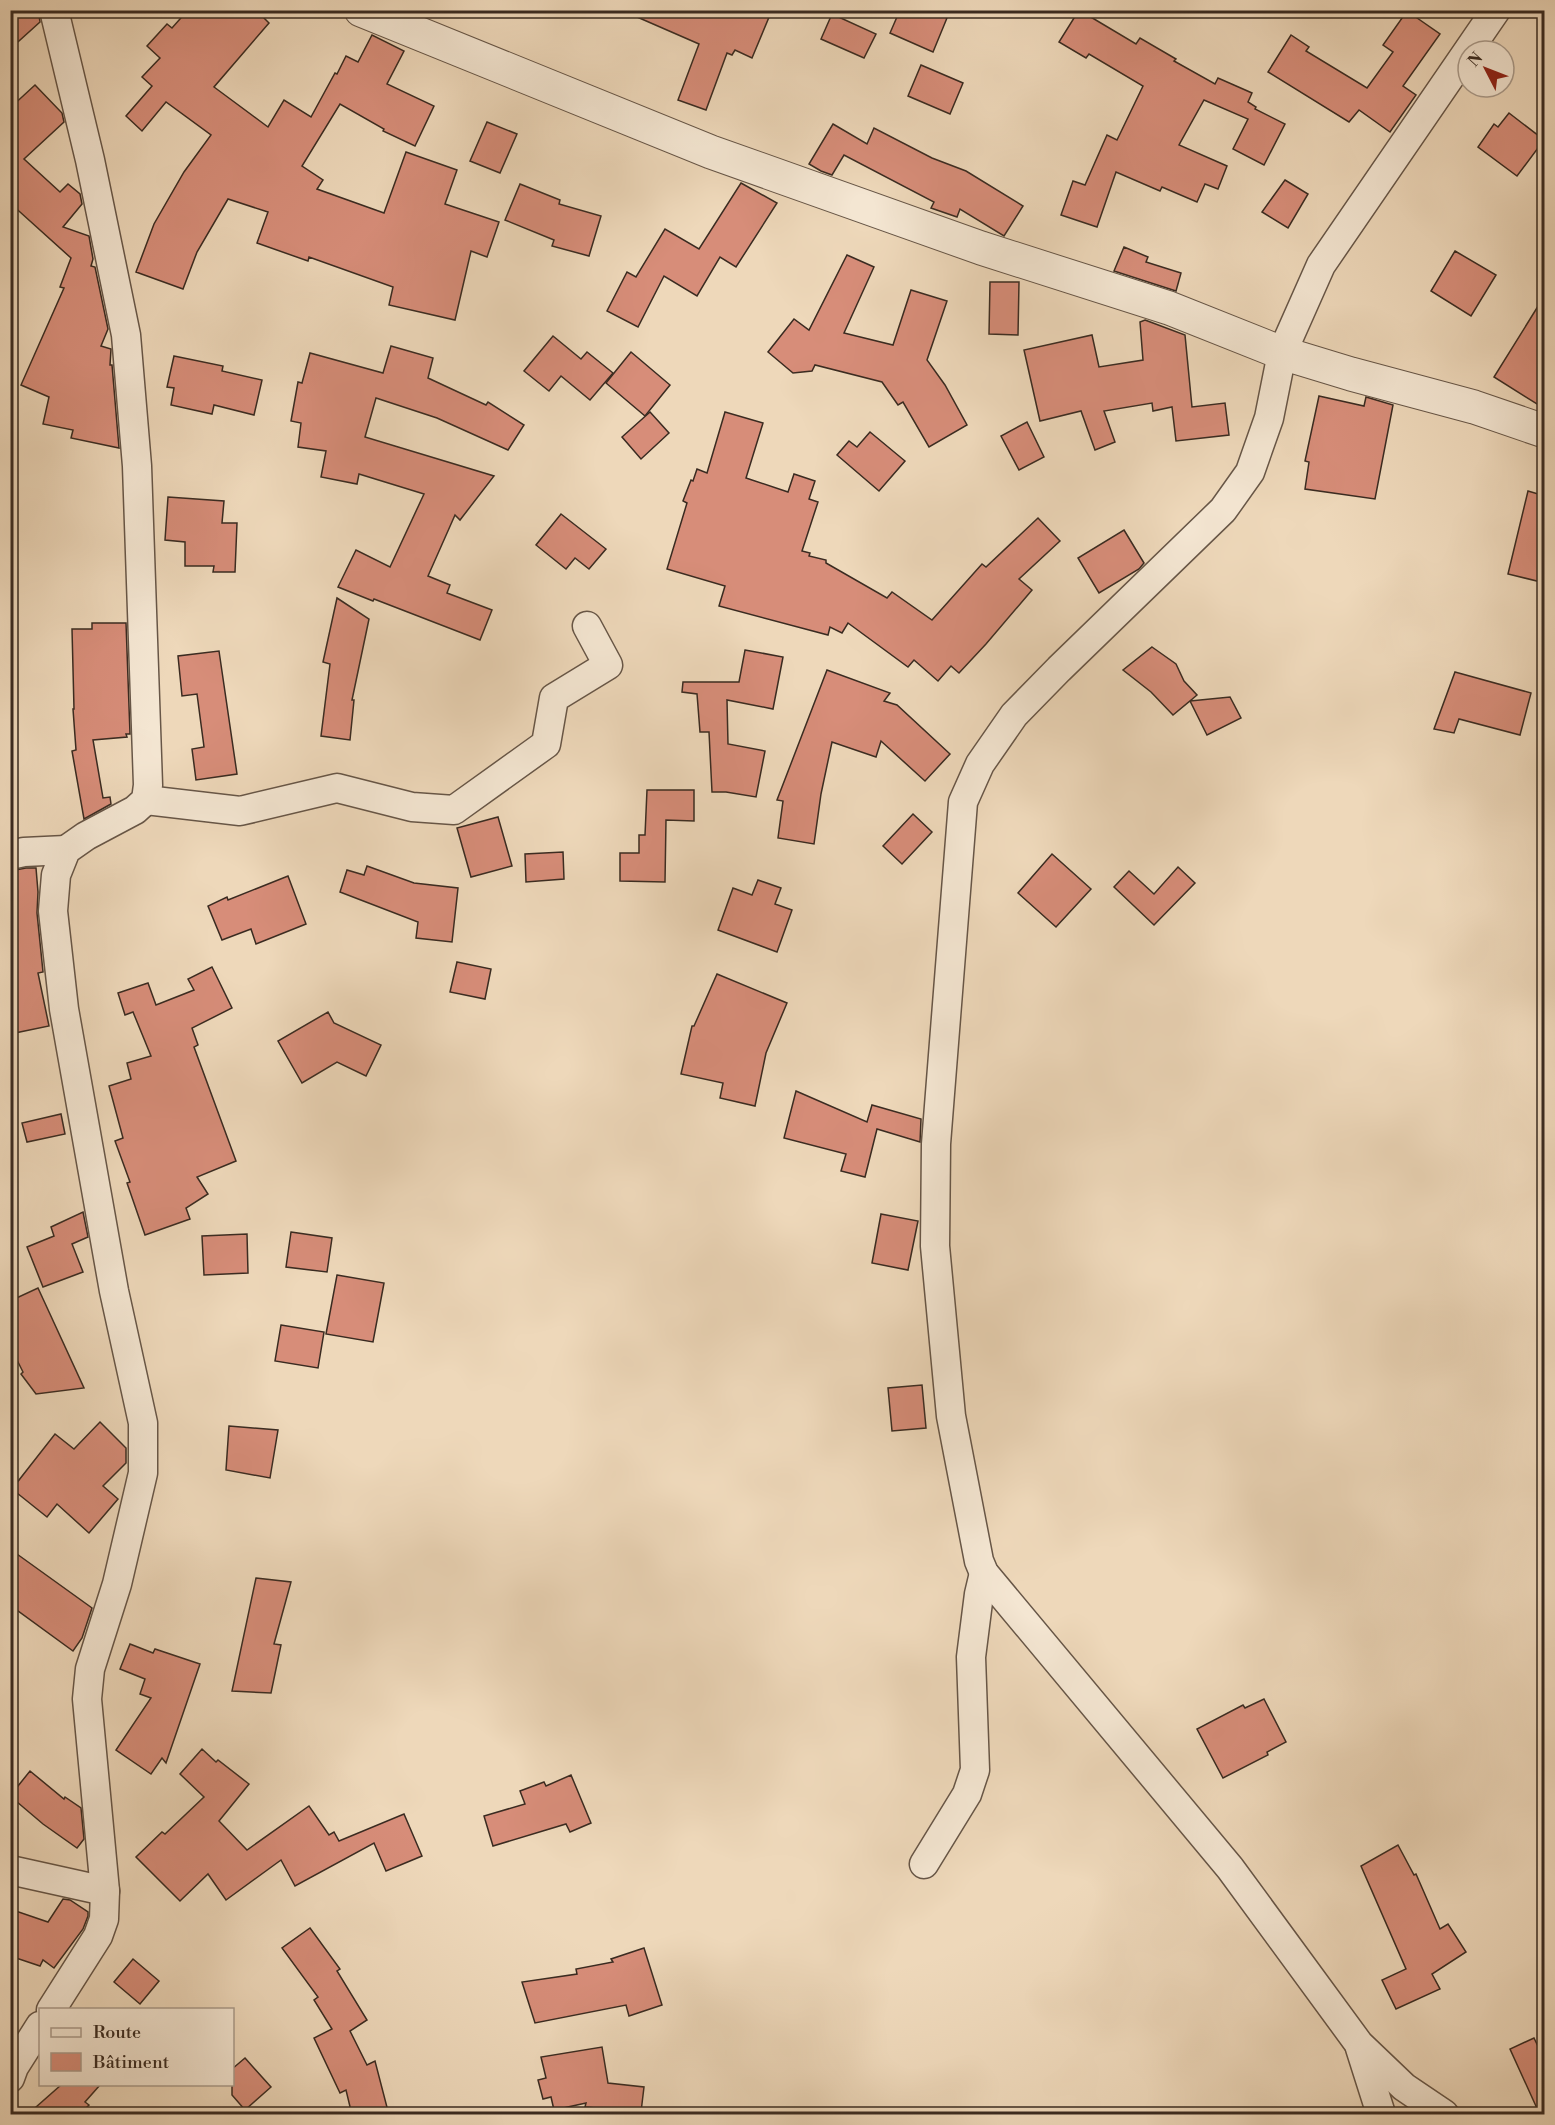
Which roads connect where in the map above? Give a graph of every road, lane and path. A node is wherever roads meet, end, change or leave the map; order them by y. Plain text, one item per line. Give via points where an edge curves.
1 (54, 10) edge
2 (360, 10) edge
3 (1496, 10) edge
4 (1282, 353) junction
5 (1545, 431) edge
6 (586, 626) dead end
7 (146, 800) junction
8 (66, 850) junction
9 (10, 855) edge
10 (984, 1573) junction
11 (924, 1864) dead end
12 (10, 1870) edge
13 (105, 1891) junction
14 (52, 2008) edge
15 (39, 2028) edge
16 (1359, 2044) junction
17 (10, 2078) edge
18 (1381, 2115) edge
19 (1444, 2115) edge

1 - 7 street via 126,335 137,466
2 - 4 street via 711,152 981,248 1169,308
3 - 4 street via 1321,265
4 - 5 street
4 - 10 street via 1269,418 1250,472 1223,510 1014,715 980,764 963,802 936,1144 935,1246 951,1416
6 - 7 street via 608,665 554,698 546,744 454,810 412,807 337,788 240,811
7 - 8 street
8 - 9 street
8 - 13 street via 56,875 53,911 64,1009 114,1291 143,1424 143,1473 117,1584 90,1669 87,1699
10 - 11 street via 971,1657 975,1770 967,1794
10 - 16 street via 1230,1868
12 - 13 street
13 - 14 street via 104,1918 98,1936
15 - 17 street
16 - 18 street
16 - 19 street via 1404,2087

